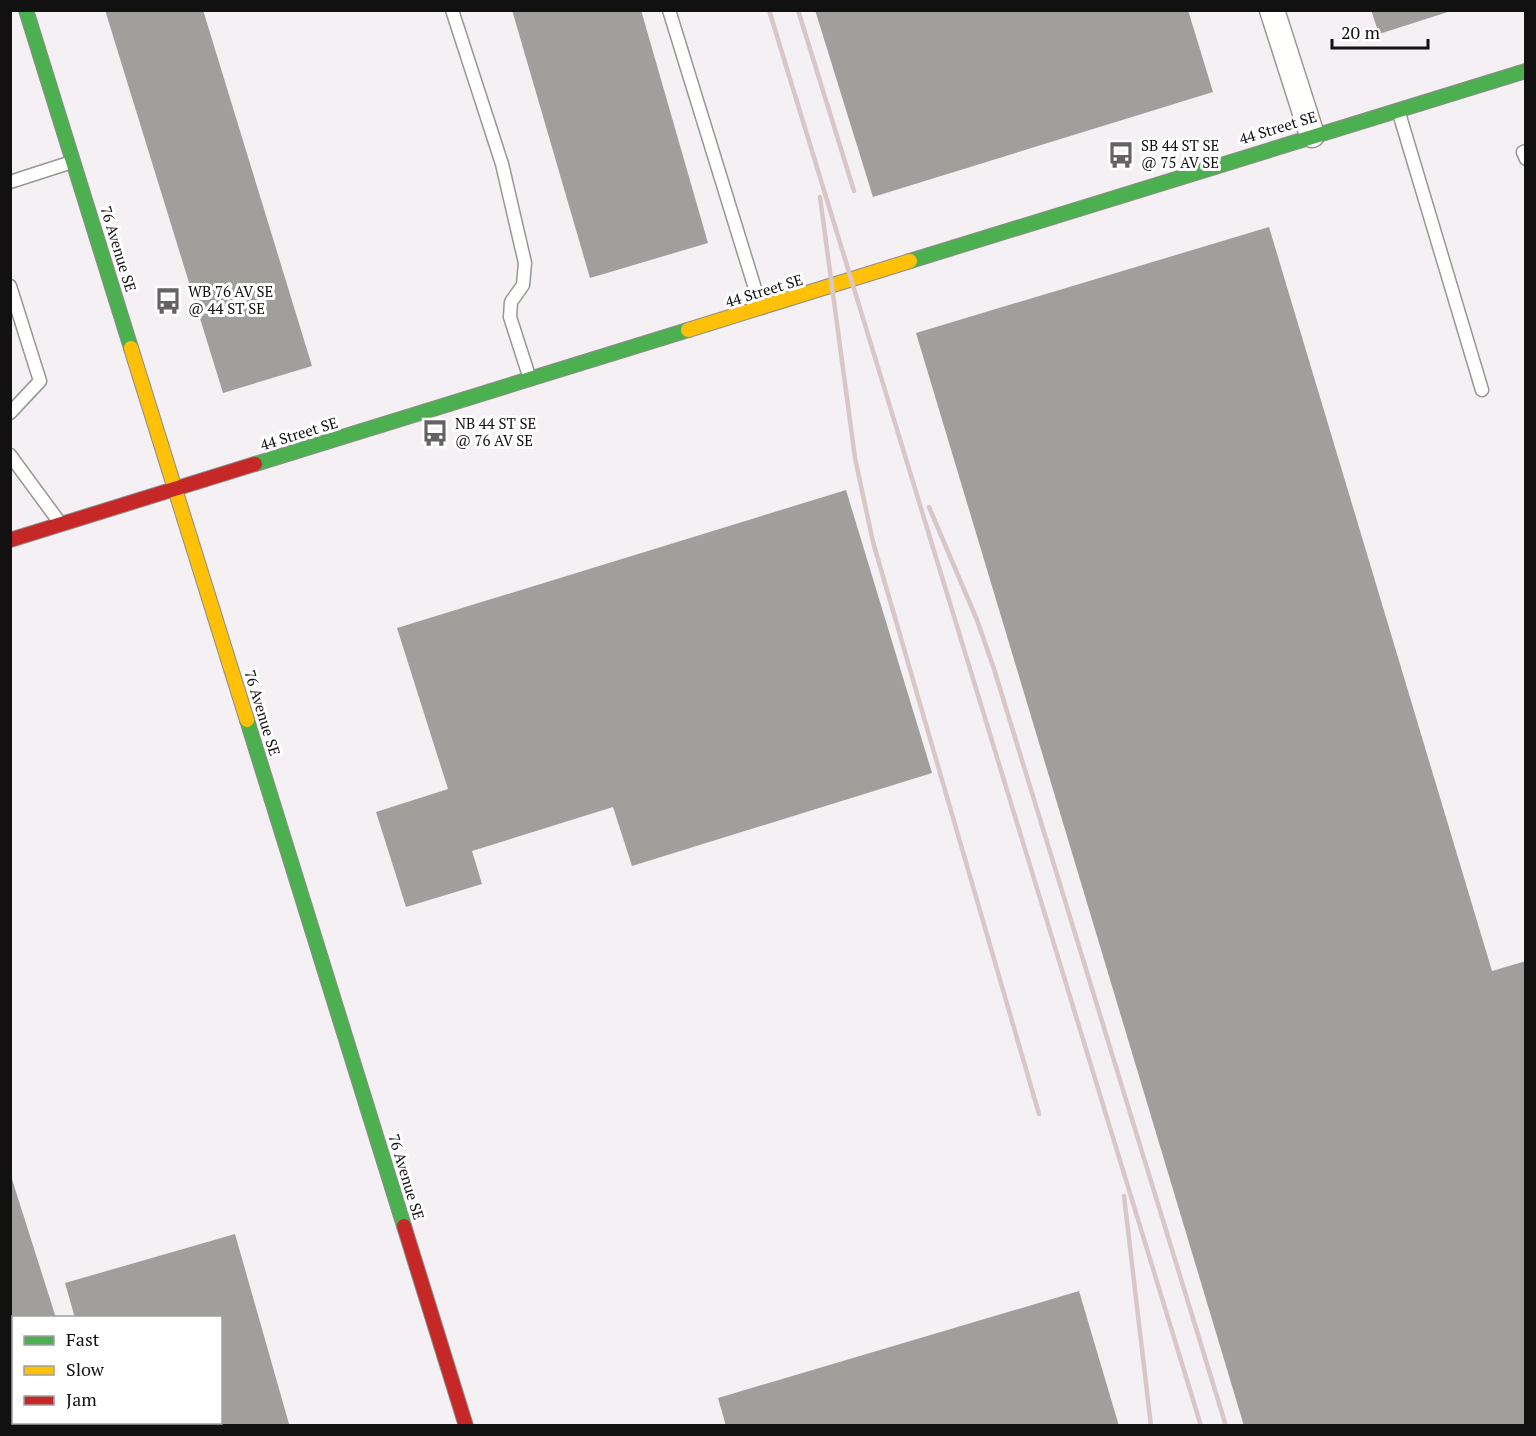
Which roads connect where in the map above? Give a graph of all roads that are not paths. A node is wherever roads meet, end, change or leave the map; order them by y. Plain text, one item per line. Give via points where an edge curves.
1 (26, 10) edge
2 (452, 10) edge
3 (669, 10) edge
4 (1272, 10) edge
5 (1526, 70) edge
6 (1398, 109) junction
7 (1312, 135) junction
8 (1526, 151) edge
9 (1526, 159) edge
10 (73, 162) junction
11 (10, 182) edge
12 (10, 286) edge
13 (761, 309) junction
14 (530, 380) junction
15 (1482, 390) dead end
16 (10, 413) edge
17 (10, 454) edge
18 (175, 489) junction
19 (61, 524) junction
20 (10, 540) edge
21 (466, 1425) edge

1 - 10 street, 76 Avenue SE
2 - 14 lane via 502,164 525,263 523,285 511,302 510,317
3 - 13 lane
4 - 7 street
5 - 6 street, 44 Street SE
6 - 7 street, 44 Street SE
6 - 15 lane
7 - 13 street, 44 Street SE
8 - 9 lane
10 - 11 lane
10 - 18 street, 76 Avenue SE
12 - 16 lane via 40,381
13 - 14 street, 44 Street SE
14 - 18 street, 44 Street SE
17 - 19 lane
18 - 19 street, 44 Street SE
18 - 21 street, 76 Avenue SE
19 - 20 street, 44 Street SE

